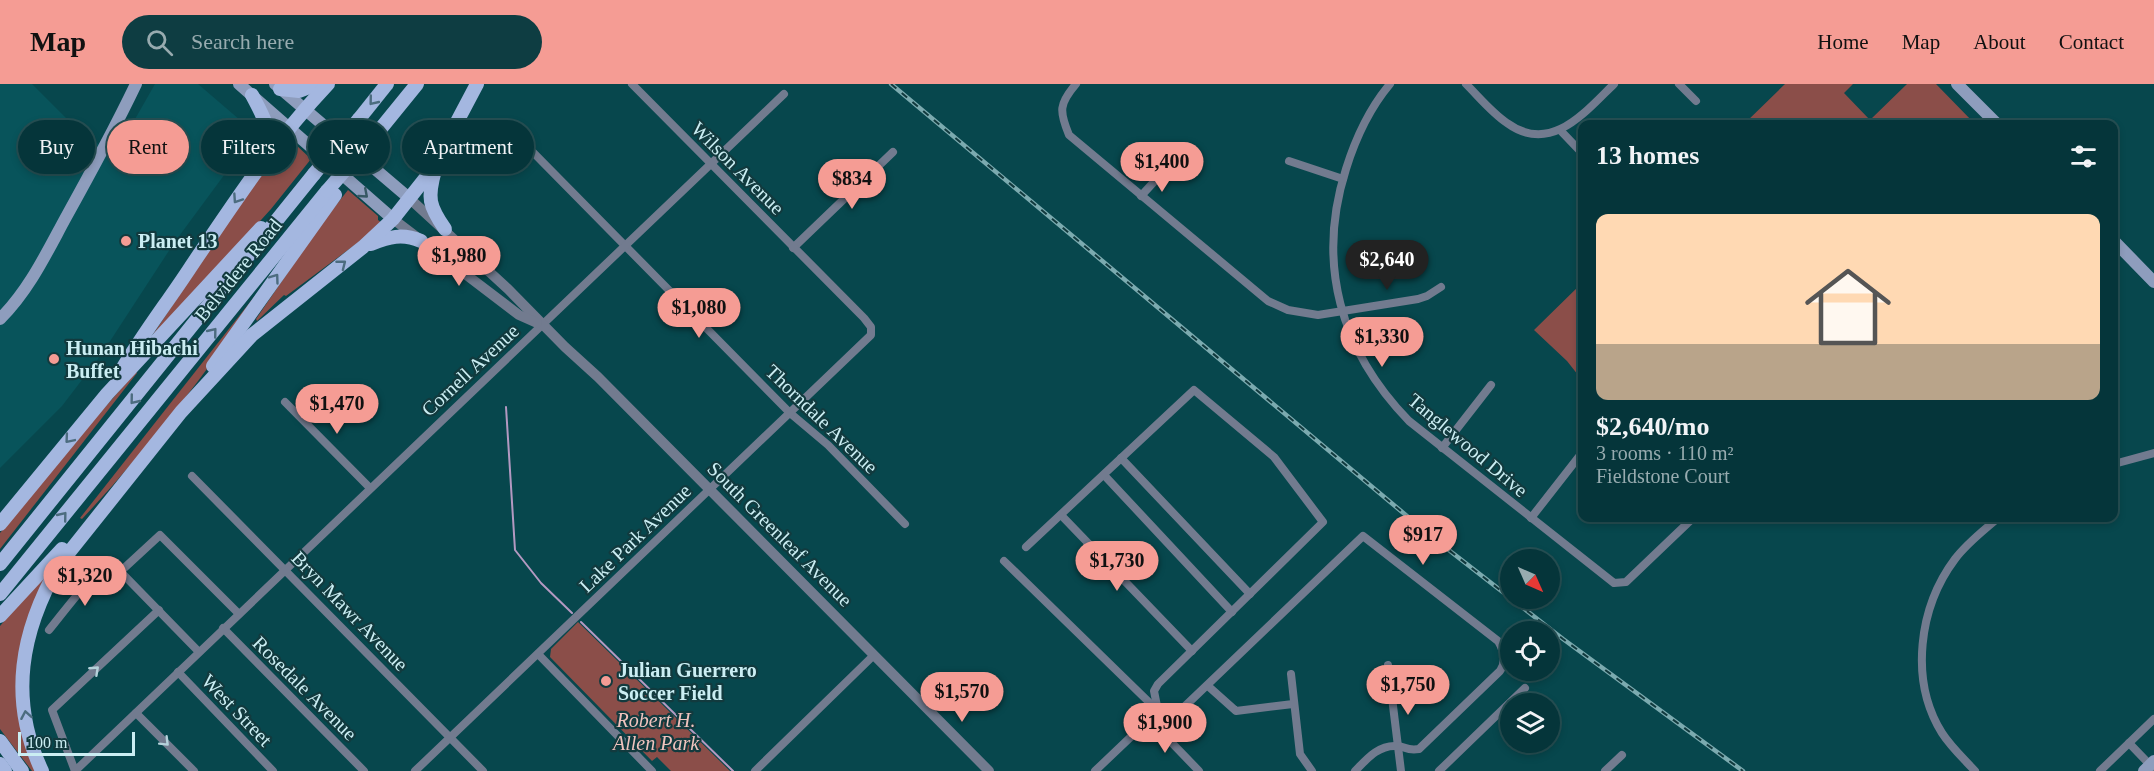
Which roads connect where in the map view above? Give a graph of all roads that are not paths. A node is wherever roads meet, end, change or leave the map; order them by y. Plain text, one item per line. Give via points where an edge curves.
1 (136, 84) edge
2 (238, 84) edge
3 (317, 84) edge
4 (328, 84) edge
5 (387, 84) edge
6 (417, 84) edge
7 (477, 84) edge
8 (632, 84) edge
9 (1077, 84) edge
10 (1390, 84) edge
11 (1466, 84) edge
12 (1614, 84) edge
13 (1679, 84) edge
14 (1957, 84) edge
15 (277, 86) edge
16 (784, 94) dead end
17 (252, 95) junction
18 (1696, 101) dead end
19 (304, 109) junction
20 (266, 120) edge
21 (279, 120) edge
22 (295, 120) edge
23 (357, 120) edge
24 (458, 120) edge
25 (1993, 120) edge
26 (1560, 130) junction
27 (296, 135) edge
28 (1578, 149) edge
29 (893, 152) dead end
30 (534, 153) edge
31 (1289, 161) dead end
32 (710, 164) junction
33 (1162, 172) dead end
34 (254, 174) edge
35 (313, 174) edge
36 (313, 174) edge
37 (429, 174) edge
38 (434, 174) edge
39 (1343, 179) junction
40 (331, 193) junction
41 (1142, 196) junction
42 (410, 198) junction
43 (393, 219) junction
44 (445, 230) junction
45 (421, 241) junction
46 (625, 245) junction
47 (2118, 245) edge
48 (363, 247) junction
49 (793, 248) junction
50 (2154, 282) edge
51 (1441, 286) dead end
52 (846, 301) joint
53 (1341, 312) junction
54 (0, 319) edge
55 (543, 326) junction
56 (1491, 385) dead end
57 (107, 394) junction
58 (285, 402) dead end
59 (181, 412) junction
60 (790, 413) junction
61 (1442, 448) junction
62 (2154, 453) edge
63 (1121, 458) junction
64 (1578, 458) edge
65 (2118, 463) edge
66 (1104, 475) junction
67 (192, 476) dead end
68 (123, 485) junction
69 (370, 488) junction
70 (710, 489) junction
71 (1061, 515) junction
72 (1531, 518) junction
73 (1689, 522) edge
74 (1994, 522) edge
75 (0, 524) edge
76 (905, 524) dead end
77 (1026, 547) dead end
78 (1004, 561) dead end
79 (0, 564) edge
80 (285, 569) junction
81 (121, 571) junction
82 (0, 594) edge
83 (1250, 594) junction
84 (159, 610) junction
85 (1232, 612) junction
86 (239, 614) junction
87 (0, 616) edge
88 (223, 628) junction
89 (49, 630) dead end
90 (1192, 651) junction
91 (199, 652) junction
92 (537, 654) junction
93 (874, 655) junction
94 (1388, 665) dead end
95 (178, 672) junction
96 (1291, 674) dead end
97 (1209, 686) junction
98 (1525, 688) dead end
99 (1293, 705) junction
100 (1158, 711) junction
101 (136, 712) junction
102 (2154, 719) edge
103 (1147, 721) junction
104 (450, 737) junction
105 (0, 741) edge
106 (2129, 743) junction
107 (1398, 745) junction
108 (1622, 755) dead end
109 (0, 764) edge
110 (2151, 766) edge
111 (5, 771) edge
112 (22, 771) edge
113 (42, 771) edge
114 (75, 771) edge
115 (194, 771) edge
116 (273, 771) edge
117 (364, 771) edge
118 (415, 771) edge
119 (483, 771) edge
120 (652, 771) edge
121 (755, 771) edge
122 (989, 771) edge
123 (1095, 771) edge
124 (1199, 771) edge
125 (1312, 771) edge
126 (1355, 771) edge
127 (1401, 771) edge
128 (1438, 771) edge
129 (1605, 771) edge
130 (1975, 771) edge
131 (2100, 771) edge

1 - 54 main road via 39,269
2 - 17 main road
3 - 15 main road via 299,91
4 - 19 main road
5 -> 23 main road, bridge
6 - 40 main road, bridge
7 - 24 main road
8 - 32 street, Wilson Avenue
9 - 41 street via 1065,97 1061,117 1069,135
10 - 39 street, Tanglewood Drive via 1365,121
11 - 26 street via 1517,129 1540,134
12 - 26 street via 1578,119
13 - 18 street
14 - 25 main road
15 - 19 main road
16 - 32 street, Cornell Avenue
17 - 20 main road
17 - 21 main road
19 - 22 main road
19 - 42 main road
26 - 28 street
27 -> 43 main road
29 - 49 street
30 - 46 street, Thorndale Avenue
31 - 39 street
32 - 46 street, Cornell Avenue
32 - 49 street, Wilson Avenue
33 - 41 street
34 -> 57 main road via 140,338
35 - 57 main road
36 -> 79 main road, Belvidere Road
37 - 42 main road
38 - 44 main road via 429,196
39 - 53 street, Tanglewood Drive via 1335,211 1333,245
59 -> 40 main road
82 -> 40 main road, Belvidere Road
41 - 53 street via 1268,301 1307,314
42 - 43 main road
42 - 44 street, South Greenleaf Avenue
43 - 45 street, South Greenleaf Avenue
43 - 48 main road
44 - 55 street, South Greenleaf Avenue
45 - 48 main road via 410,236 392,236
45 - 55 street, South Greenleaf Avenue via 519,315
46 - 55 street, Cornell Avenue
46 - 60 street, Thorndale Avenue
47 - 50 main road
59 -> 48 main road via 252,335
49 - 52 street, Wilson Avenue
51 - 53 street via 1418,299
52 - 60 street, Lake Park Avenue via 871,327 871,335
53 - 61 street, Tanglewood Drive via 1356,350 1381,390 1409,421
55 - 69 street, Cornell Avenue
55 - 70 street, South Greenleaf Avenue
56 - 61 street
57 -> 75 main road
58 - 69 street
59 - 68 main road
60 - 70 street, Lake Park Avenue
60 - 76 street, Thorndale Avenue via 828,445
61 - 72 street, Tanglewood Drive
62 - 65 street
63 - 66 street
63 - 83 street
63 - 83 street via 1194,390 1274,457 1323,522
64 - 72 street
66 - 71 street
66 - 85 street
67 - 80 street, Bryn Mawr Avenue
68 - 87 main road
113 -> 68 main road via 29,733 22,683 24,650 45,589 59,565
69 - 80 street, Cornell Avenue
70 - 92 street, Lake Park Avenue
70 - 93 street, South Greenleaf Avenue
71 - 77 street
71 - 90 street
72 - 73 street, Tanglewood Drive via 1614,583 1626,582
74 - 130 street via 1962,550 1942,580 1927,616 1922,646 1932,711 1942,732
78 - 100 street
80 - 86 street, Cornell Avenue
80 - 104 street, Bryn Mawr Avenue
81 - 84 street
81 - 86 street via 159,536
81 - 89 street via 116,567 102,570
83 - 85 street
84 - 91 street
114 -> 84 street via 52,710
85 - 90 street
86 - 88 street, Cornell Avenue
88 - 91 street, Cornell Avenue
88 - 117 street, Rosedale Avenue
90 - 100 street via 1158,684 1154,692
91 - 95 street, Cornell Avenue
92 - 104 street, Lake Park Avenue
92 - 120 street
93 - 121 street
93 - 122 street, South Greenleaf Avenue
94 - 107 street
95 - 101 street, Cornell Avenue
95 - 116 street, West Street
96 - 99 street
97 - 99 street via 1236,711
97 - 100 street via 1182,709
97 - 107 street via 1363,536 1498,641 1504,654 1500,671 1419,749 1409,751
98 - 128 street
99 - 125 street via 1300,754
100 - 103 street
101 - 114 street, Cornell Avenue
101 -> 115 street
102 - 106 street
103 - 123 street
103 - 124 street
104 - 118 street, Lake Park Avenue
104 - 119 street, Bryn Mawr Avenue
105 - 112 main road
106 - 110 street
106 - 131 street
107 - 126 street via 1379,749
107 - 127 street
108 - 129 street
109 - 111 main road

